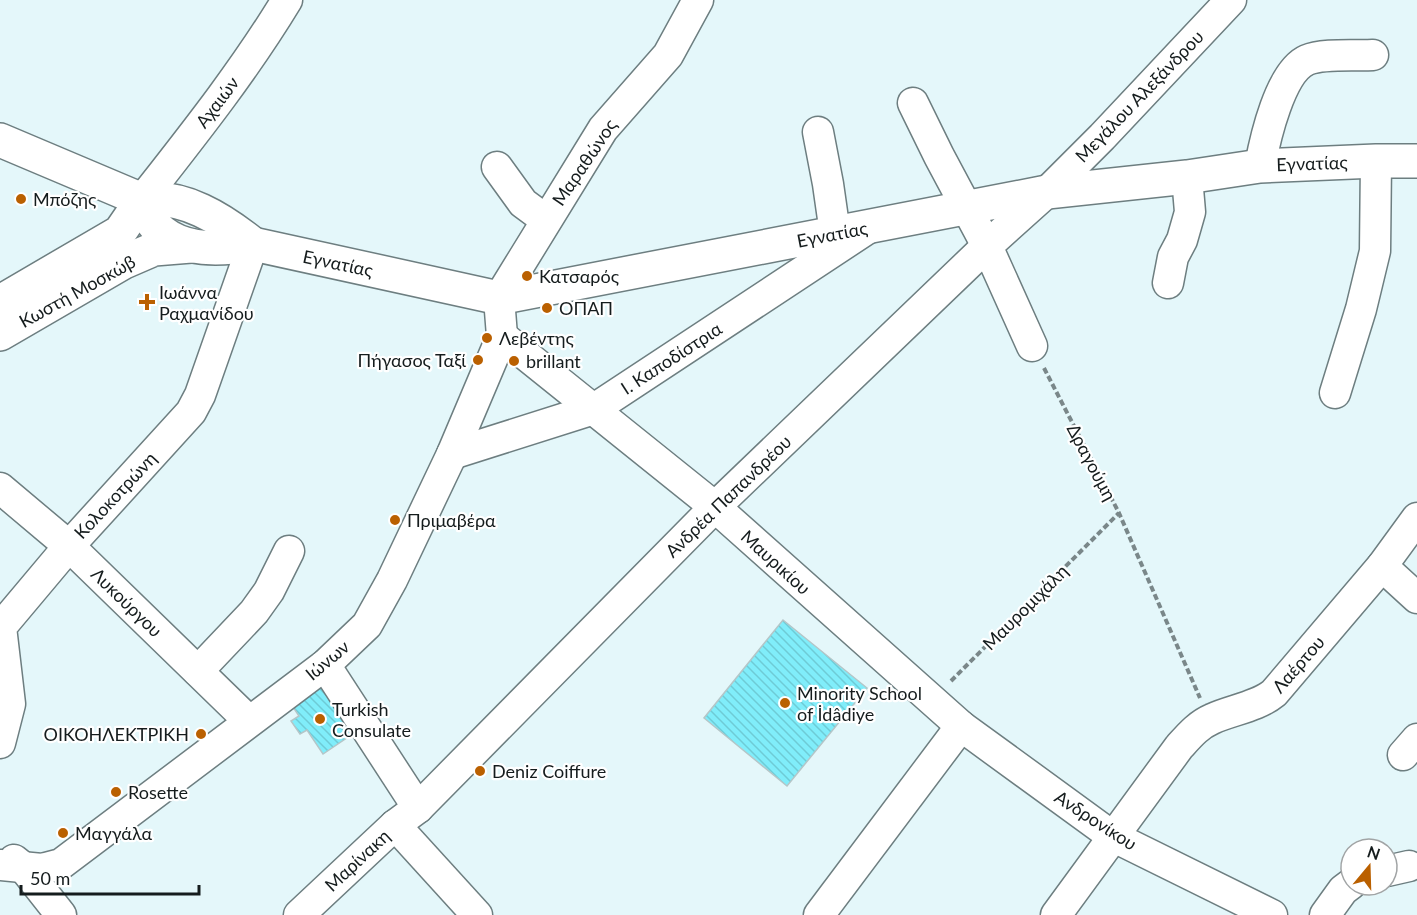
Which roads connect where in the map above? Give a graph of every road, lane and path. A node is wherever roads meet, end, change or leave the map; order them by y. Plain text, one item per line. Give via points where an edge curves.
1 (287, 0) edge
2 (1231, 0) edge
3 (692, 2) edge
4 (1373, 55) dead end
5 (913, 103) dead end
6 (818, 132) dead end
7 (0, 140) edge
8 (1376, 161) junction
9 (1417, 162) edge
10 (1260, 166) junction
11 (497, 167) dead end
12 (1187, 177) junction
13 (1047, 192) junction
14 (142, 200) junction
15 (967, 208) junction
16 (546, 220) junction
17 (872, 226) junction
18 (834, 233) junction
19 (253, 244) junction
20 (191, 246) junction
21 (987, 246) junction
22 (1168, 283) dead end
23 (499, 298) junction
24 (0, 302) edge
25 (0, 334) edge
26 (502, 336) junction
27 (1032, 346) joint
28 (1335, 393) dead end
29 (594, 409) junction
30 (452, 454) junction
31 (0, 488) edge
32 (716, 507) junction
33 (1119, 513) junction
34 (1417, 518) edge
35 (69, 546) junction
36 (289, 551) dead end
37 (1382, 566) junction
38 (1417, 598) edge
39 (1, 627) edge
40 (325, 665) junction
41 (198, 671) junction
42 (932, 701) junction
43 (1209, 720) junction
44 (249, 722) junction
45 (961, 726) junction
46 (0, 743) edge
47 (406, 817) junction
48 (1112, 836) junction
49 (0, 849) edge
50 (12, 867) edge
51 (1339, 895) edge
52 (301, 914) edge
53 (61, 915) edge
54 (477, 915) edge
55 (819, 915) edge
56 (1056, 915) edge
57 (1272, 915) edge
58 (1324, 915) edge

1 - 14 street, Αχαιών via 231,86
2 - 13 street, Μεγάλου Αλεξάνδρου
3 - 16 street, Μαραθώνος via 668,55 603,129
4 - 10 street via 1319,57 1300,65 1268,127
5 - 15 street
6 - 18 street
7 - 14 main road
8 - 9 main road, Εγνατίας
8 - 10 main road, Εγνατίας
8 - 28 street via 1375,251
10 - 12 main road, Εγνατίας
11 - 16 street via 524,203
12 - 13 main road, Εγνατίας
12 - 22 street via 1190,212
13 - 15 main road, Εγνατίας
13 - 21 street, Ανδρέα Παπανδρέου
14 - 19 main road via 154,198 192,207 224,221
14 - 20 main road via 148,217 156,225
14 - 24 main road, Κωστή Μοσκώβ via 120,232
15 - 17 main road, Εγνατίας
15 - 21 street
16 - 23 street, Μαραθώνος
17 - 18 main road, Εγνατίας
17 - 29 street, Ι. Καποδίστρια
18 - 23 main road, Εγνατίας
19 - 20 main road via 219,249
19 - 23 main road, Εγνατίας
19 - 35 street, Κολοκοτρώνη via 200,395 190,412
20 - 25 main road, Κωστή Μοσκώβ via 154,249 124,262
21 - 27 street
21 - 32 street, Ανδρέα Παπανδρέου
23 - 26 street
26 - 29 street, Μαυρικίου
26 - 30 street, Ιώνων
27 - 33 path, Δραγούμη
29 - 30 street, Ι. Καποδίστρια
29 - 32 street, Μαυρικίου
30 - 40 street, Ιώνων via 370,621
31 - 35 street, Λυκούργου
32 - 42 street, Μαυρικίου
32 - 47 street, Ανδρέα Παπανδρέου
33 - 42 path, Μαυρομιχάλη
33 - 43 path, Δραγούμη
34 - 37 street, Λαέρτου
35 - 39 street, Κολοκοτρώνη
35 - 41 street, Λυκούργου
36 - 41 street via 254,612
37 - 38 street
37 - 43 street, Λαέρτου via 1274,693
39 - 46 street, Κολοκοτρώνη via 10,704
40 - 44 street, Ιώνων
40 - 47 street
41 - 44 street, Λυκούργου
42 - 45 street, Μαυρικίου
43 - 48 street, Λαέρτου via 1179,747
44 - 50 street, Ιώνων via 61,864 42,869
45 - 48 street, Ανδρονίκου
45 - 55 street
47 - 52 street, Μαρίνακη
47 - 54 street
48 - 56 street, Λαέρτου
48 - 57 street, Ανδρονίκου
49 - 50 street
50 - 53 street
51 - 58 street

